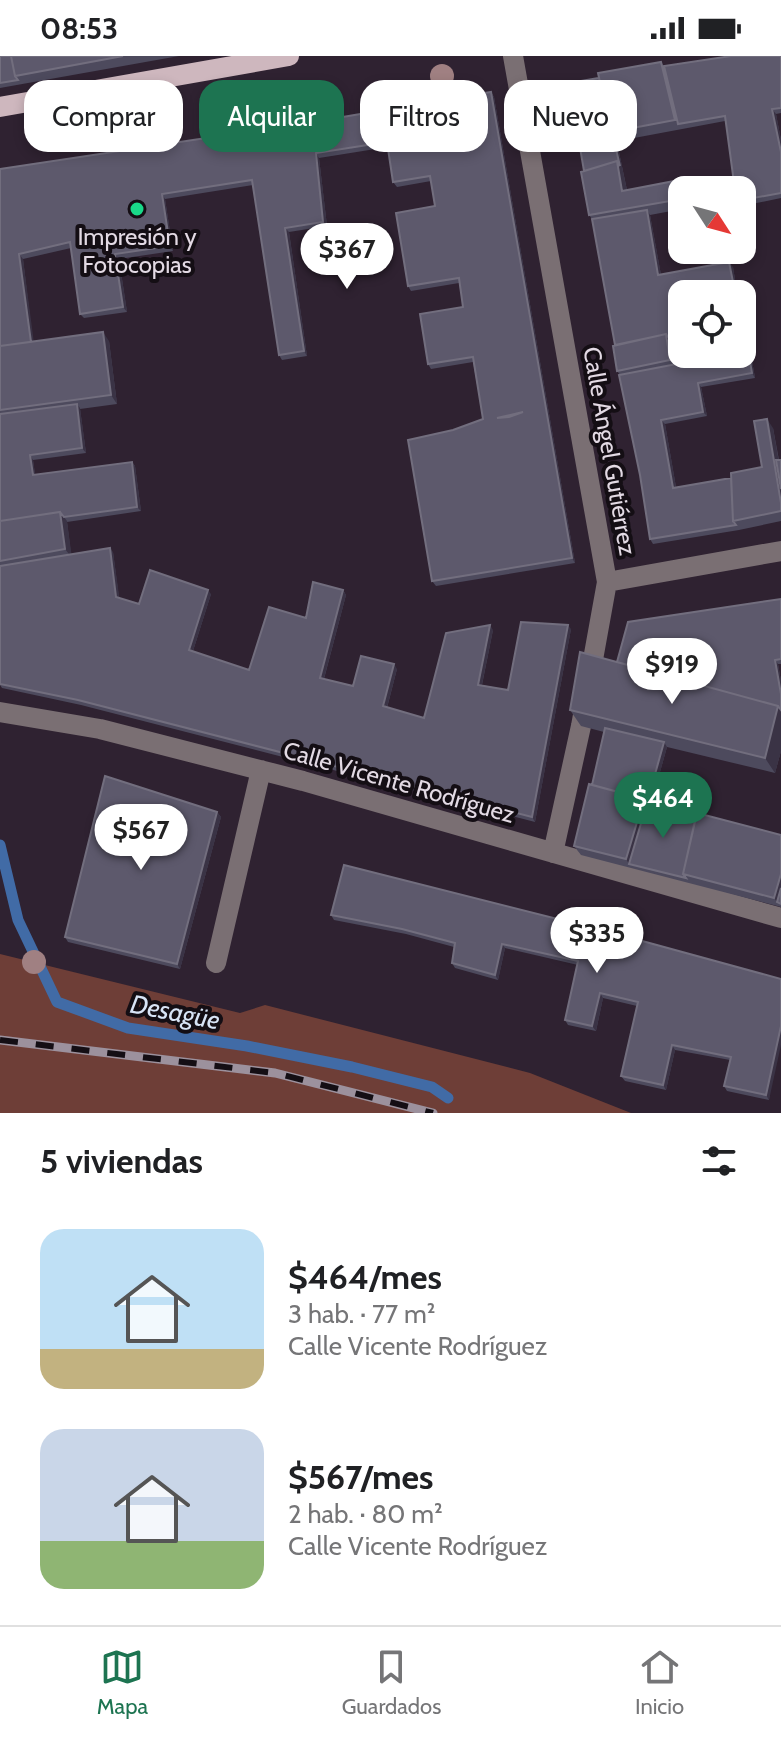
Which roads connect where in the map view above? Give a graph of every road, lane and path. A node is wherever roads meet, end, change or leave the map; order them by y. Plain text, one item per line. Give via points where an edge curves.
1 (289, 56) edge
2 (513, 56) edge
3 (0, 107) edge
4 (781, 551) edge
5 (607, 582) junction
6 (0, 712) edge
7 (261, 770) junction
8 (553, 853) junction
9 (781, 918) edge
10 (216, 963) dead end

1 - 3 main road
2 - 5 street, Calle Ángel Gutiérrez
4 - 5 street
5 - 8 street, Calle Ángel Gutiérrez
6 - 7 street, Calle Vicente Rodríguez via 100,729
7 - 8 street, Calle Vicente Rodríguez
7 - 10 street
8 - 9 street, Calle Vicente Rodríguez

